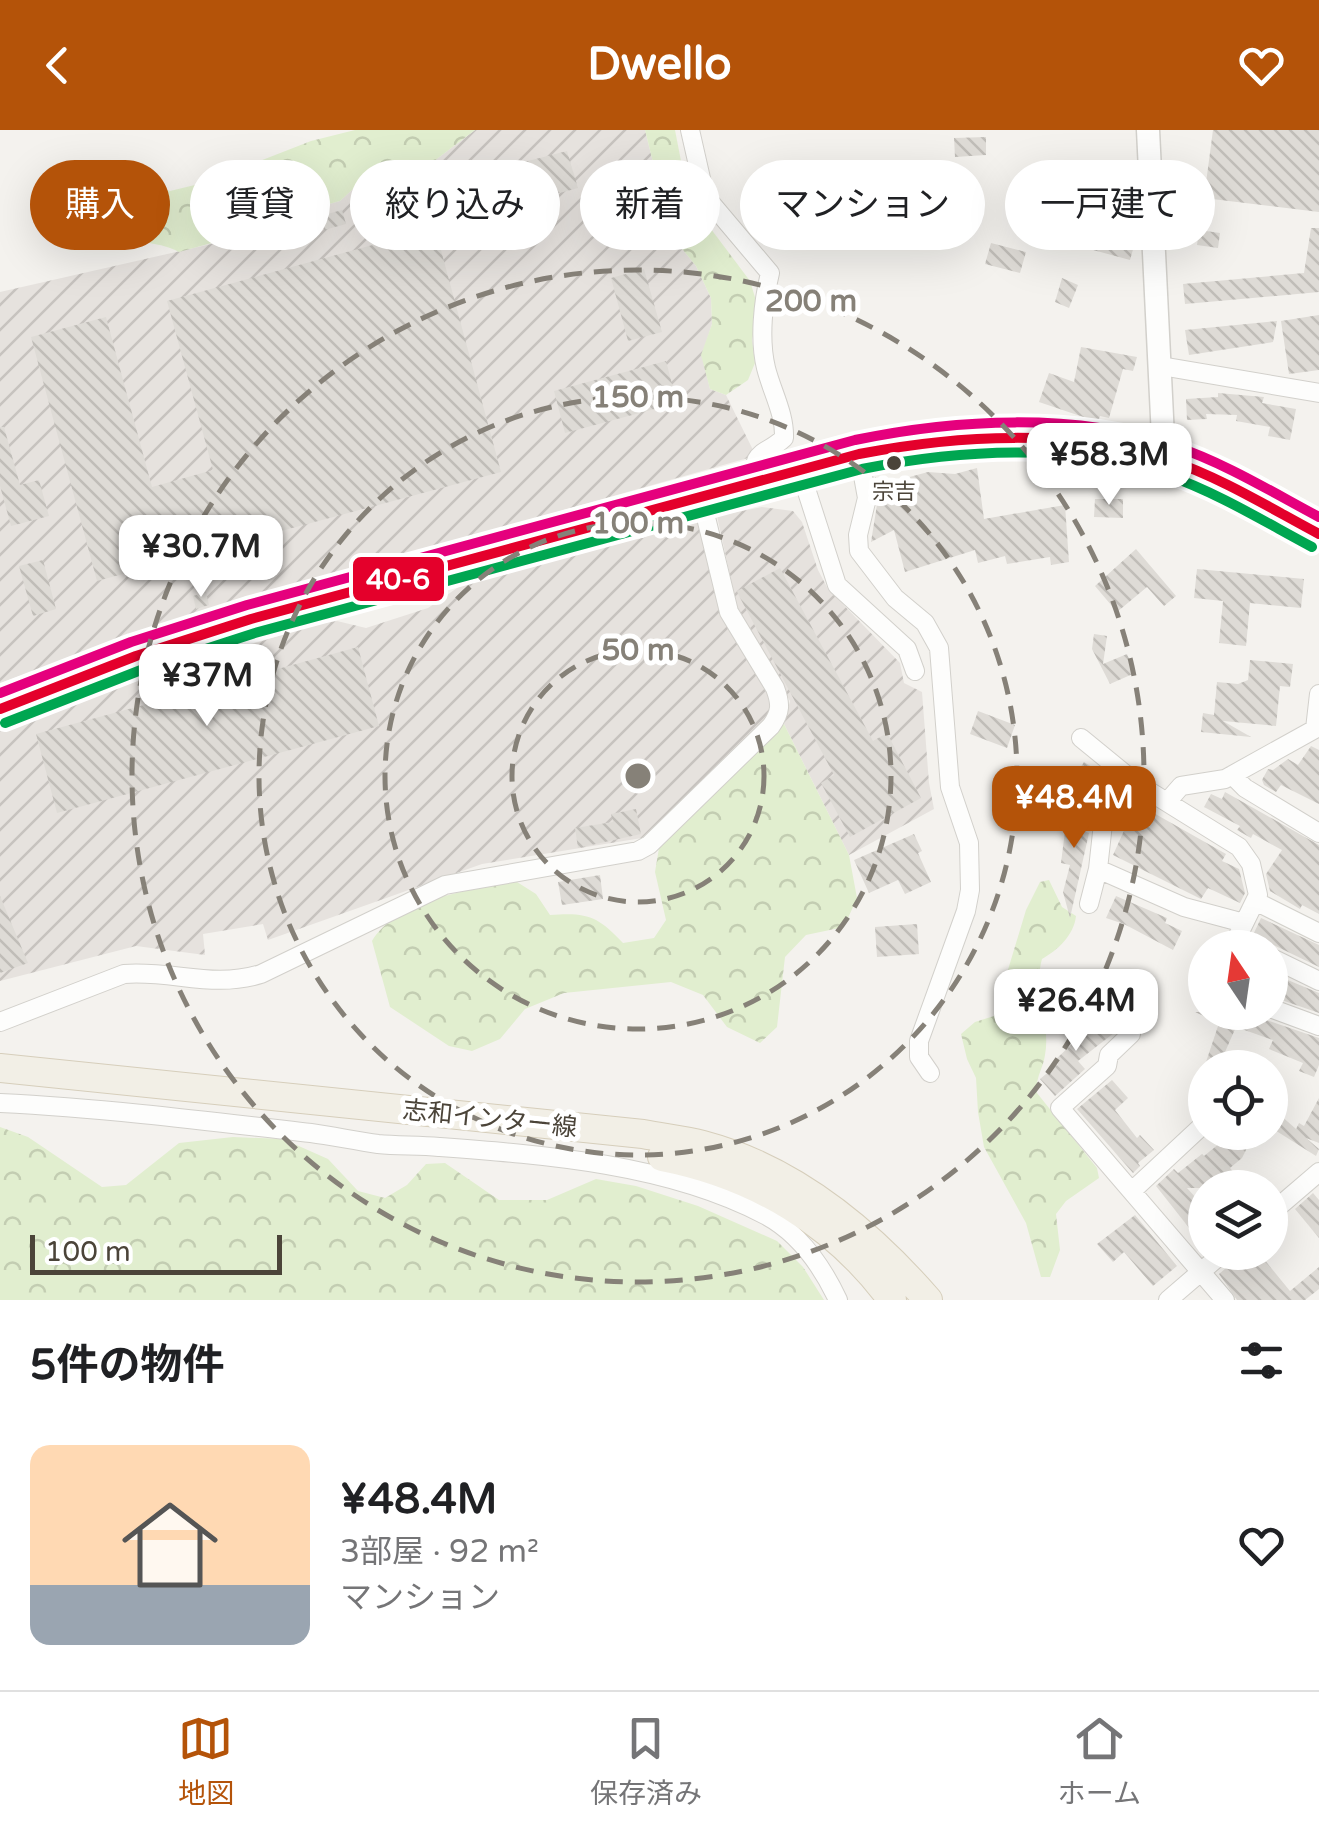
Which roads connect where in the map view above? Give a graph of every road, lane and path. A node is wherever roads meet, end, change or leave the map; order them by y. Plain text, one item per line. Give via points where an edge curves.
1 (690, 130) edge
2 (1148, 130) edge
3 (1161, 366) junction
4 (1319, 394) edge
5 (860, 454) junction
6 (1164, 458) junction
7 (800, 470) junction
8 (757, 482) junction
9 (701, 496) junction
10 (1319, 534) edge
11 (915, 672) dead end
12 (1319, 694) edge
13 (0, 709) edge
14 (1081, 738) dead end
15 (1117, 768) junction
16 (1232, 774) junction
17 (1167, 802) junction
18 (1319, 834) edge
19 (1098, 869) junction
20 (1255, 901) junction
21 (1089, 904) dead end
22 (1223, 930) edge
23 (1244, 930) edge
24 (1319, 933) edge
25 (1288, 966) edge
26 (1319, 981) edge
27 (1288, 1015) edge
28 (0, 1022) edge
29 (1319, 1026) edge
30 (1131, 1034) dead end
31 (0, 1068) edge
32 (930, 1073) dead end
33 (0, 1085) edge
34 (0, 1103) edge
35 (1188, 1140) edge
36 (1319, 1172) edge
37 (1132, 1191) junction
38 (1288, 1199) edge
39 (1203, 1270) edge
40 (1201, 1272) junction
41 (838, 1300) edge
42 (892, 1300) edge
43 (928, 1300) edge
44 (1168, 1300) edge
45 (1225, 1300) edge

1 - 8 street via 705,196 770,273 762,342 785,426 784,438 758,456
2 - 3 street
3 - 4 street
3 - 6 street
5 - 6 highway via 940,440 1022,436
5 - 7 highway
5 - 32 street via 867,498 859,551 925,623 939,648 950,787 970,843 966,911 919,1042 919,1057
6 - 10 highway
7 - 8 highway
7 - 11 street via 837,584 907,649
8 - 9 highway
9 - 13 highway via 194,636
9 - 28 street via 730,612 775,688 780,714 649,845 445,885 238,981 124,974
12 - 16 street via 1315,729
14 - 15 street
15 - 17 street
15 - 19 street via 1107,786
16 - 17 street via 1181,786
16 - 18 street
17 - 20 street via 1239,846 1251,864
19 - 21 street
19 - 22 street
20 - 23 street
20 - 24 street
25 - 26 street
27 - 29 street
30 - 37 street via 1109,1055 1108,1066 1060,1108
31 - 43 main road, 志和インター線 via 643,1134 704,1146 813,1197 876,1244
33 - 42 main road, 志和インター線 via 633,1151 694,1163 789,1204 827,1231
34 - 41 street via 472,1150 644,1174 769,1217 812,1256
35 - 37 street
36 - 38 street
37 - 40 street
39 - 40 street
40 - 44 street
40 - 45 street

